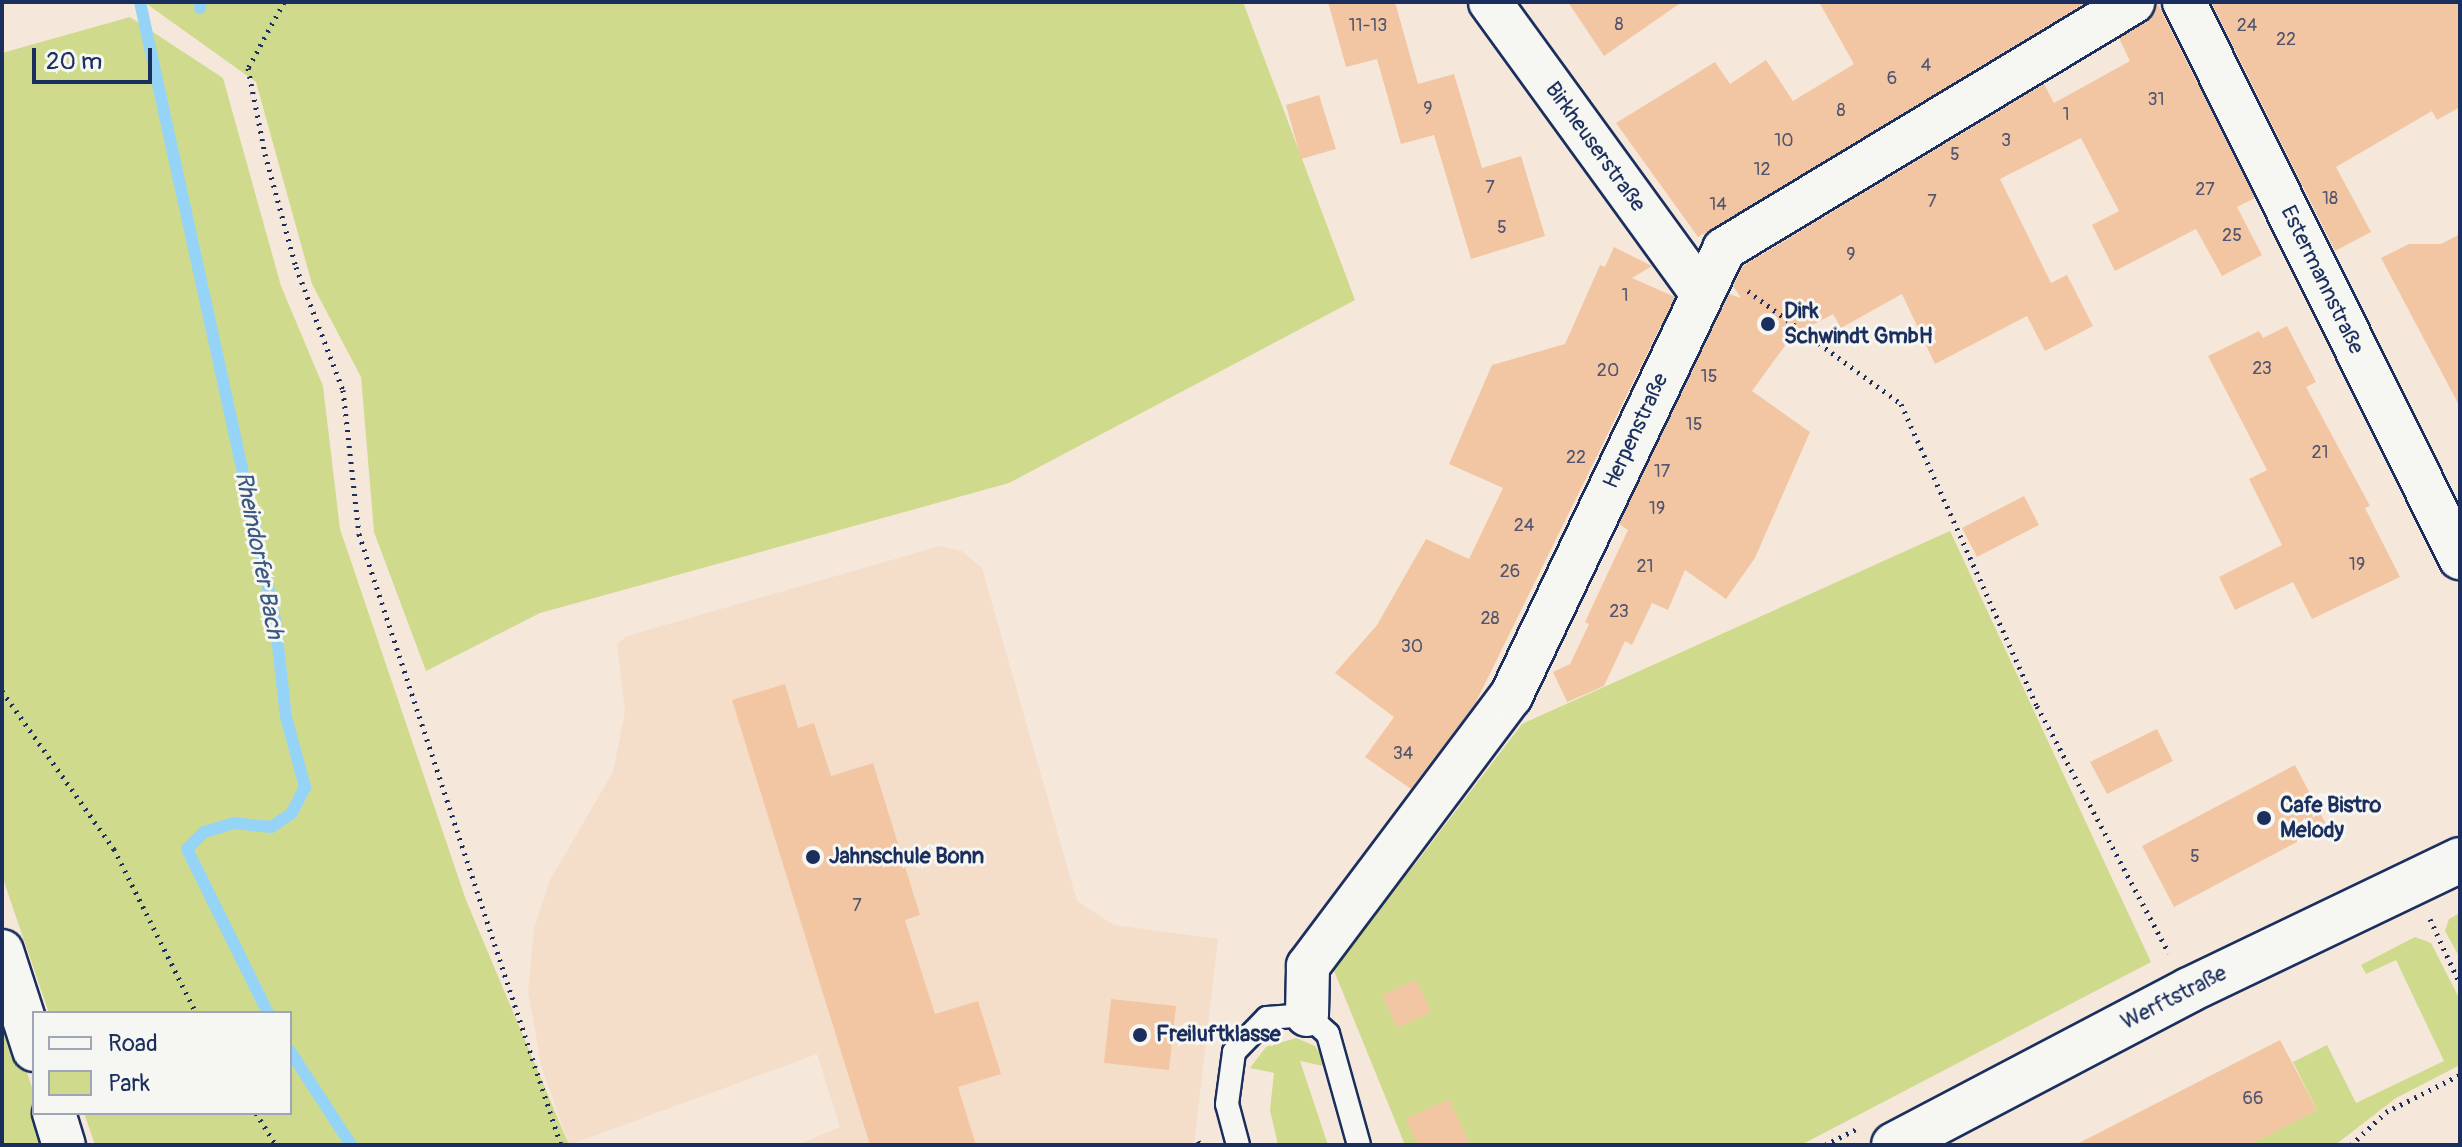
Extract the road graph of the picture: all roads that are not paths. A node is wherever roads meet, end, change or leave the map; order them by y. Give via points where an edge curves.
1 (1490, 2) edge
2 (2133, 2) edge
3 (2184, 2) edge
4 (1700, 291) junction
5 (2460, 558) edge
6 (2460, 860) edge
7 (2, 951) edge
8 (1307, 1015) junction
9 (32, 1044) edge
10 (55, 1115) edge
11 (64, 1145) edge
12 (1238, 1145) edge
13 (1359, 1145) edge
14 (1894, 1145) edge

1 - 4 street, Birkheuserstraße
2 - 4 street, Herpenstraße via 1746,232 1724,249
3 - 5 street, Estermannstraße
4 - 8 street, Herpenstraße via 1511,696 1308,966
6 - 14 street, Werftstraße via 2189,990
7 - 9 street
8 - 12 lane via 1267,1018 1234,1052 1227,1104
8 - 13 lane via 1328,1034
10 - 11 street

